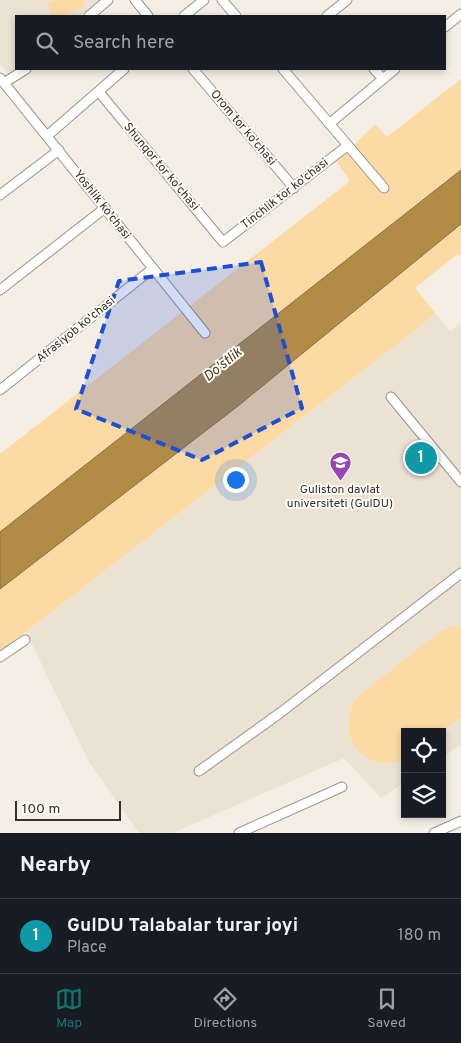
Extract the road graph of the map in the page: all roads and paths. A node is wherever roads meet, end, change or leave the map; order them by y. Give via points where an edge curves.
1 (108, 0) edge
2 (135, 0) edge
3 (204, 0) edge
4 (222, 0) edge
5 (347, 0) edge
6 (461, 14) edge
7 (91, 15) edge
8 (147, 15) edge
9 (185, 15) edge
10 (235, 15) edge
11 (329, 15) edge
12 (446, 26) edge
13 (24, 70) edge
14 (123, 70) edge
15 (193, 70) edge
16 (283, 70) edge
17 (375, 70) edge
18 (394, 70) edge
19 (383, 79) junction
20 (2, 81) edge
21 (98, 92) junction
22 (329, 124) junction
23 (47, 136) junction
24 (347, 146) junction
25 (59, 150) junction
26 (294, 188) junction
27 (384, 188) dead end
28 (0, 195) edge
29 (105, 208) junction
30 (223, 242) joint
31 (152, 269) junction
32 (0, 290) edge
33 (205, 333) dead end
34 (0, 390) edge
35 (391, 397) dead end
36 (461, 482) edge
37 (461, 573) edge
38 (24, 640) dead end
39 (0, 657) edge
40 (199, 771) dead end
41 (342, 787) dead end
42 (461, 820) edge
43 (239, 833) edge
44 (434, 833) edge

1 - 7 street
2 - 8 street
3 - 9 street
4 - 10 street
5 - 11 street
6 - 12 street
13 - 20 street
14 - 21 street
15 - 26 street, Orom tor ko'chasi
16 - 22 street
17 - 19 street
18 - 19 street
19 - 22 street
20 - 23 street, Yoshlik ko'chasi
21 - 23 street
21 - 30 street, Shunqor tor ko'chasi
22 - 24 street
23 - 25 street, Yoshlik ko'chasi
24 - 26 street, Tinchlik tor ko'chasi
24 - 27 street
25 - 28 street
25 - 29 street, Yoshlik ko'chasi
26 - 30 street, Tinchlik tor ko'chasi
29 - 31 street, Yoshlik ko'chasi
29 - 32 street
31 - 33 street, Yoshlik ko'chasi
31 - 34 street, Afrasiyob ko'chasi
35 - 36 street
37 - 40 street via 280,713
38 - 39 street
41 - 43 street
42 - 44 street

